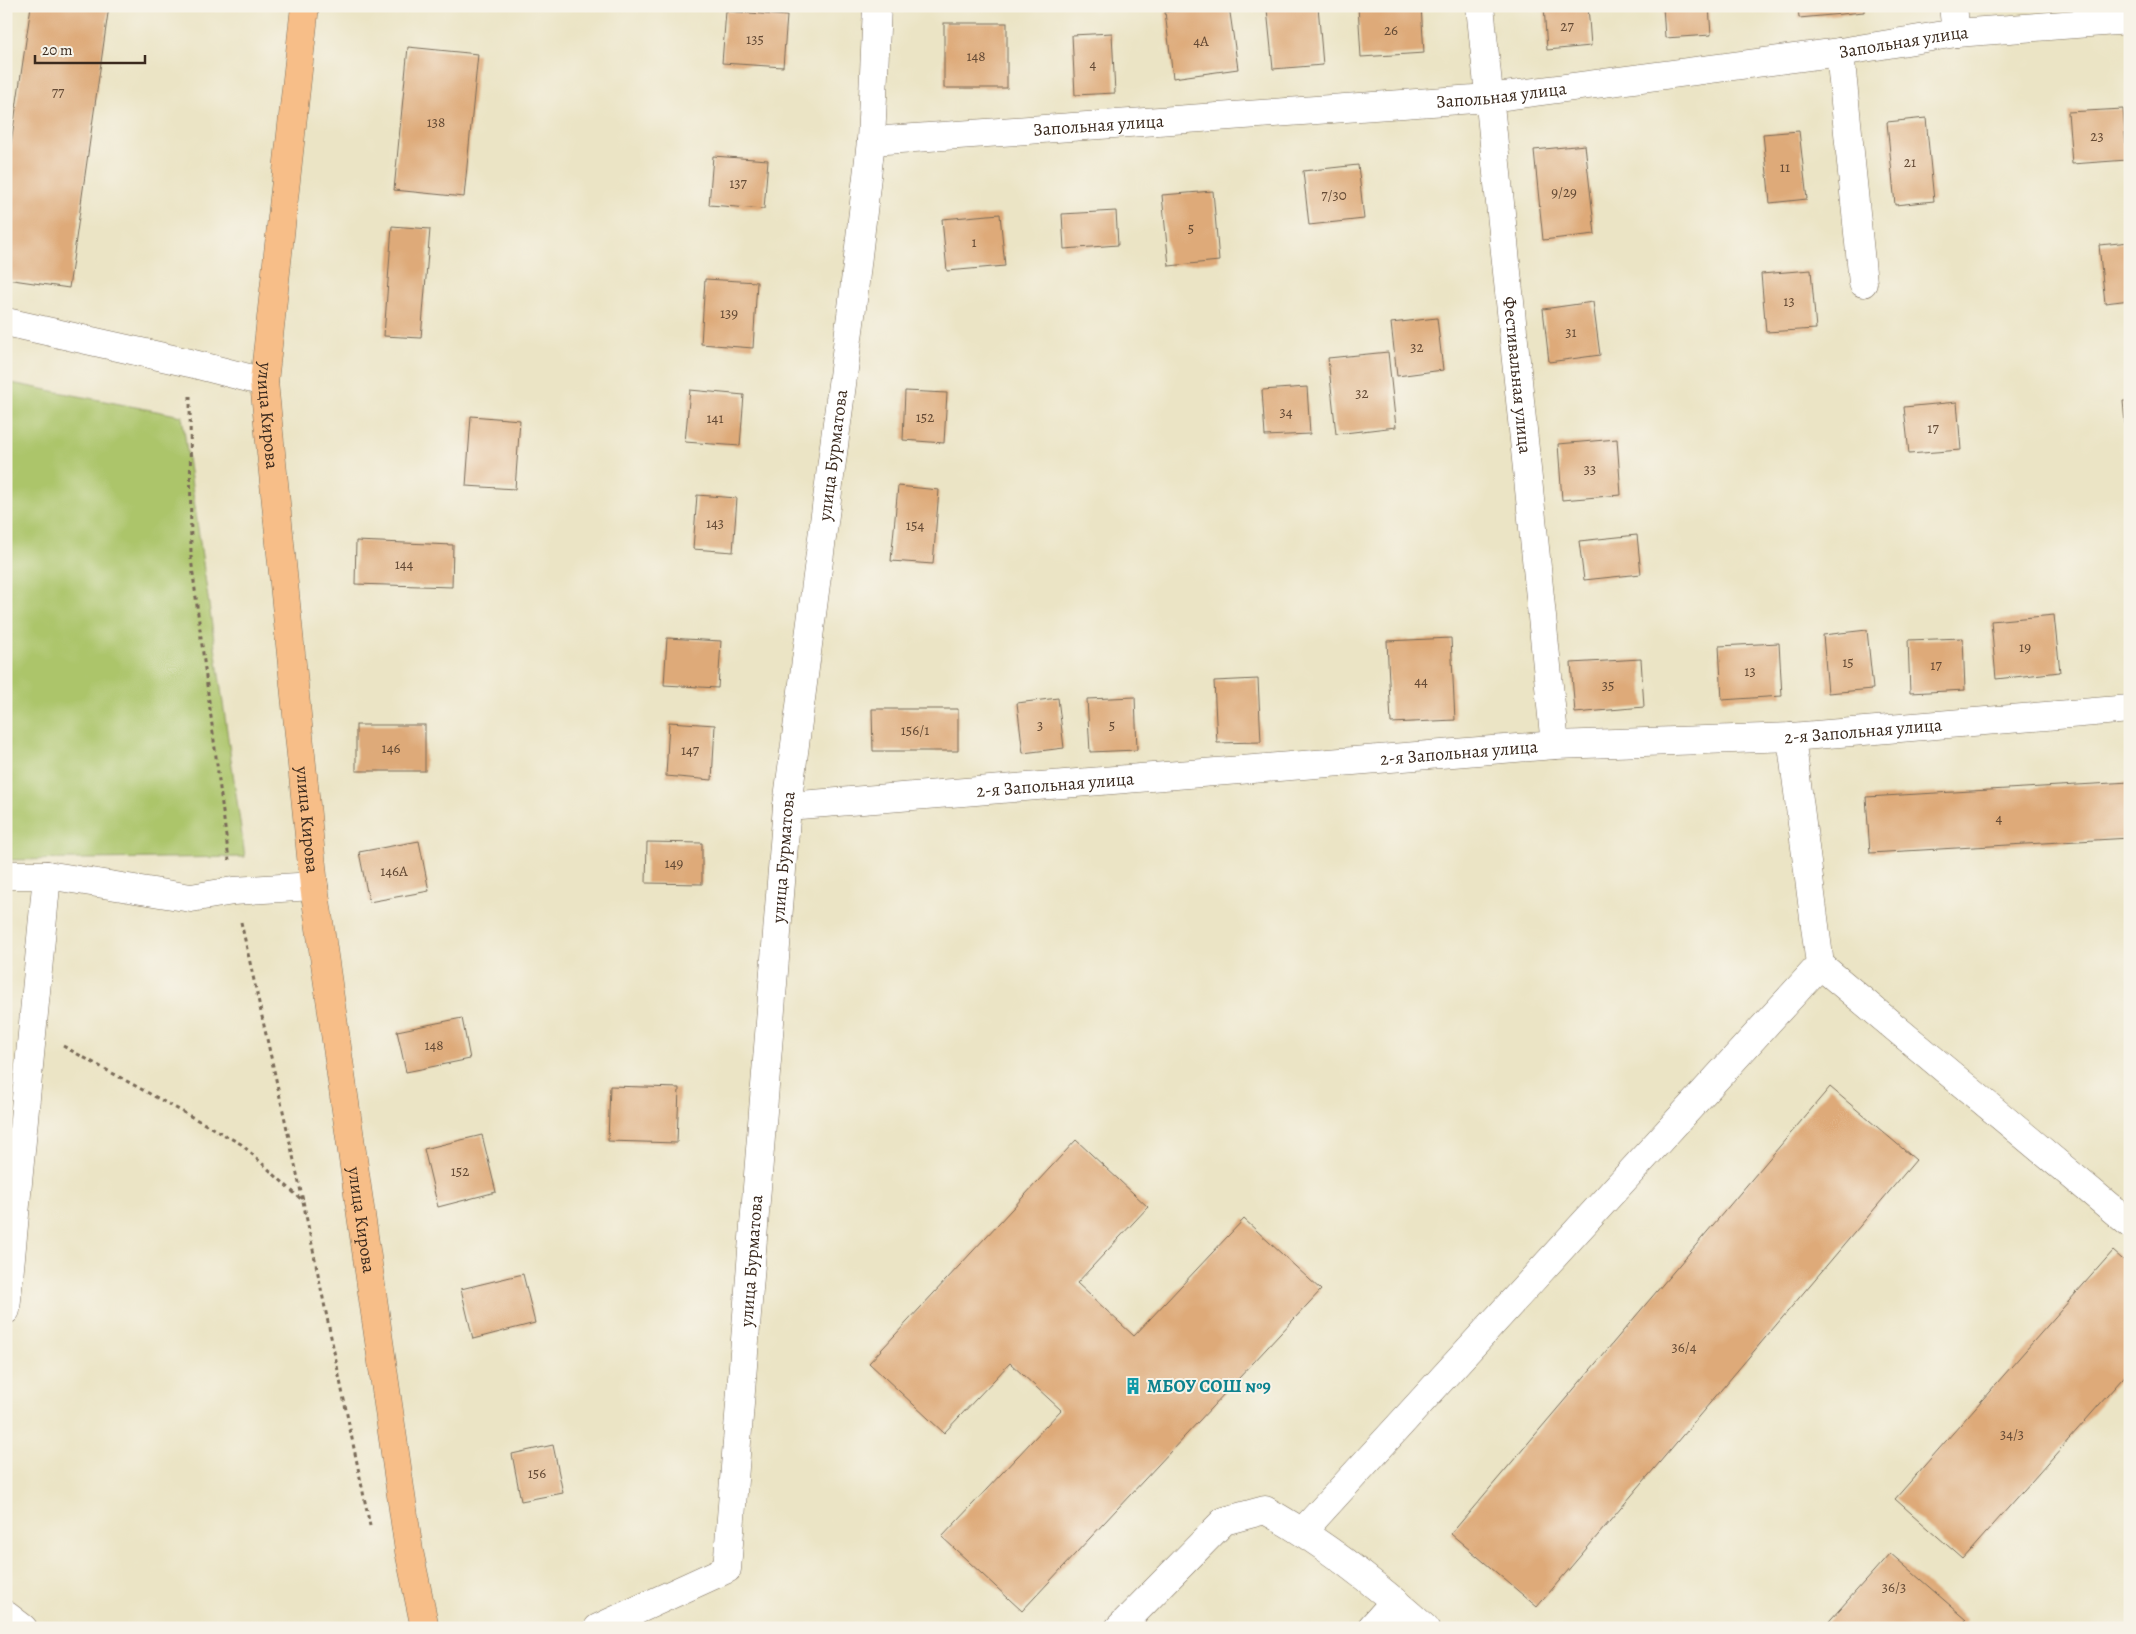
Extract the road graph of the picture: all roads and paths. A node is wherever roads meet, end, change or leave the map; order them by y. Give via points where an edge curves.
1 (305, 6) edge
2 (877, 6) edge
3 (1480, 6) edge
4 (1953, 6) edge
5 (2130, 20) edge
6 (1956, 33) junction
7 (1840, 52) junction
8 (1489, 98) junction
9 (871, 141) junction
10 (1863, 283) dead end
11 (6, 322) edge
12 (190, 363) junction
13 (264, 382) junction
14 (2130, 709) edge
15 (1792, 737) junction
16 (1555, 745) junction
17 (787, 806) junction
18 (6, 875) edge
19 (47, 875) junction
20 (314, 886) junction
21 (233, 891) junction
22 (1820, 965) junction
23 (31, 1028) junction
24 (303, 1201) junction
25 (2130, 1224) edge
26 (6, 1310) edge
27 (371, 1531) dead end
28 (1303, 1531) junction
29 (1395, 1601) junction
30 (6, 1615) edge
31 (22, 1628) edge
32 (425, 1628) edge
33 (598, 1628) edge
34 (1119, 1628) edge
35 (1372, 1628) edge
36 (1425, 1628) edge

1 - 13 main road, улица Кирова
2 - 9 street, улица Бурматова
3 - 8 street, Фестивальная улица
4 - 6 street
5 - 6 street, Запольная улица
6 - 7 street, Запольная улица
7 - 8 street, Запольная улица
7 - 10 street
8 - 9 street, Запольная улица
8 - 16 street, Фестивальная улица
9 - 17 street, улица Бурматова
11 - 12 street
12 - 13 street
12 - 21 path via 191,558
13 - 20 main road, улица Кирова
14 - 15 street, 2-я Запольная улица
15 - 16 street, 2-я Запольная улица
15 - 22 street
16 - 17 street, 2-я Запольная улица
17 - 33 street, улица Бурматова via 727,1569
18 - 19 street
19 - 21 street via 191,898
19 - 23 street
20 - 21 street
20 - 32 main road, улица Кирова via 410,1551
21 - 24 path
22 - 25 street
22 - 28 street
23 - 24 path via 242,1144
23 - 26 street
24 - 27 path
28 - 29 street
28 - 34 street via 1265,1510 1224,1521
29 - 35 street
29 - 36 street
30 - 31 street

